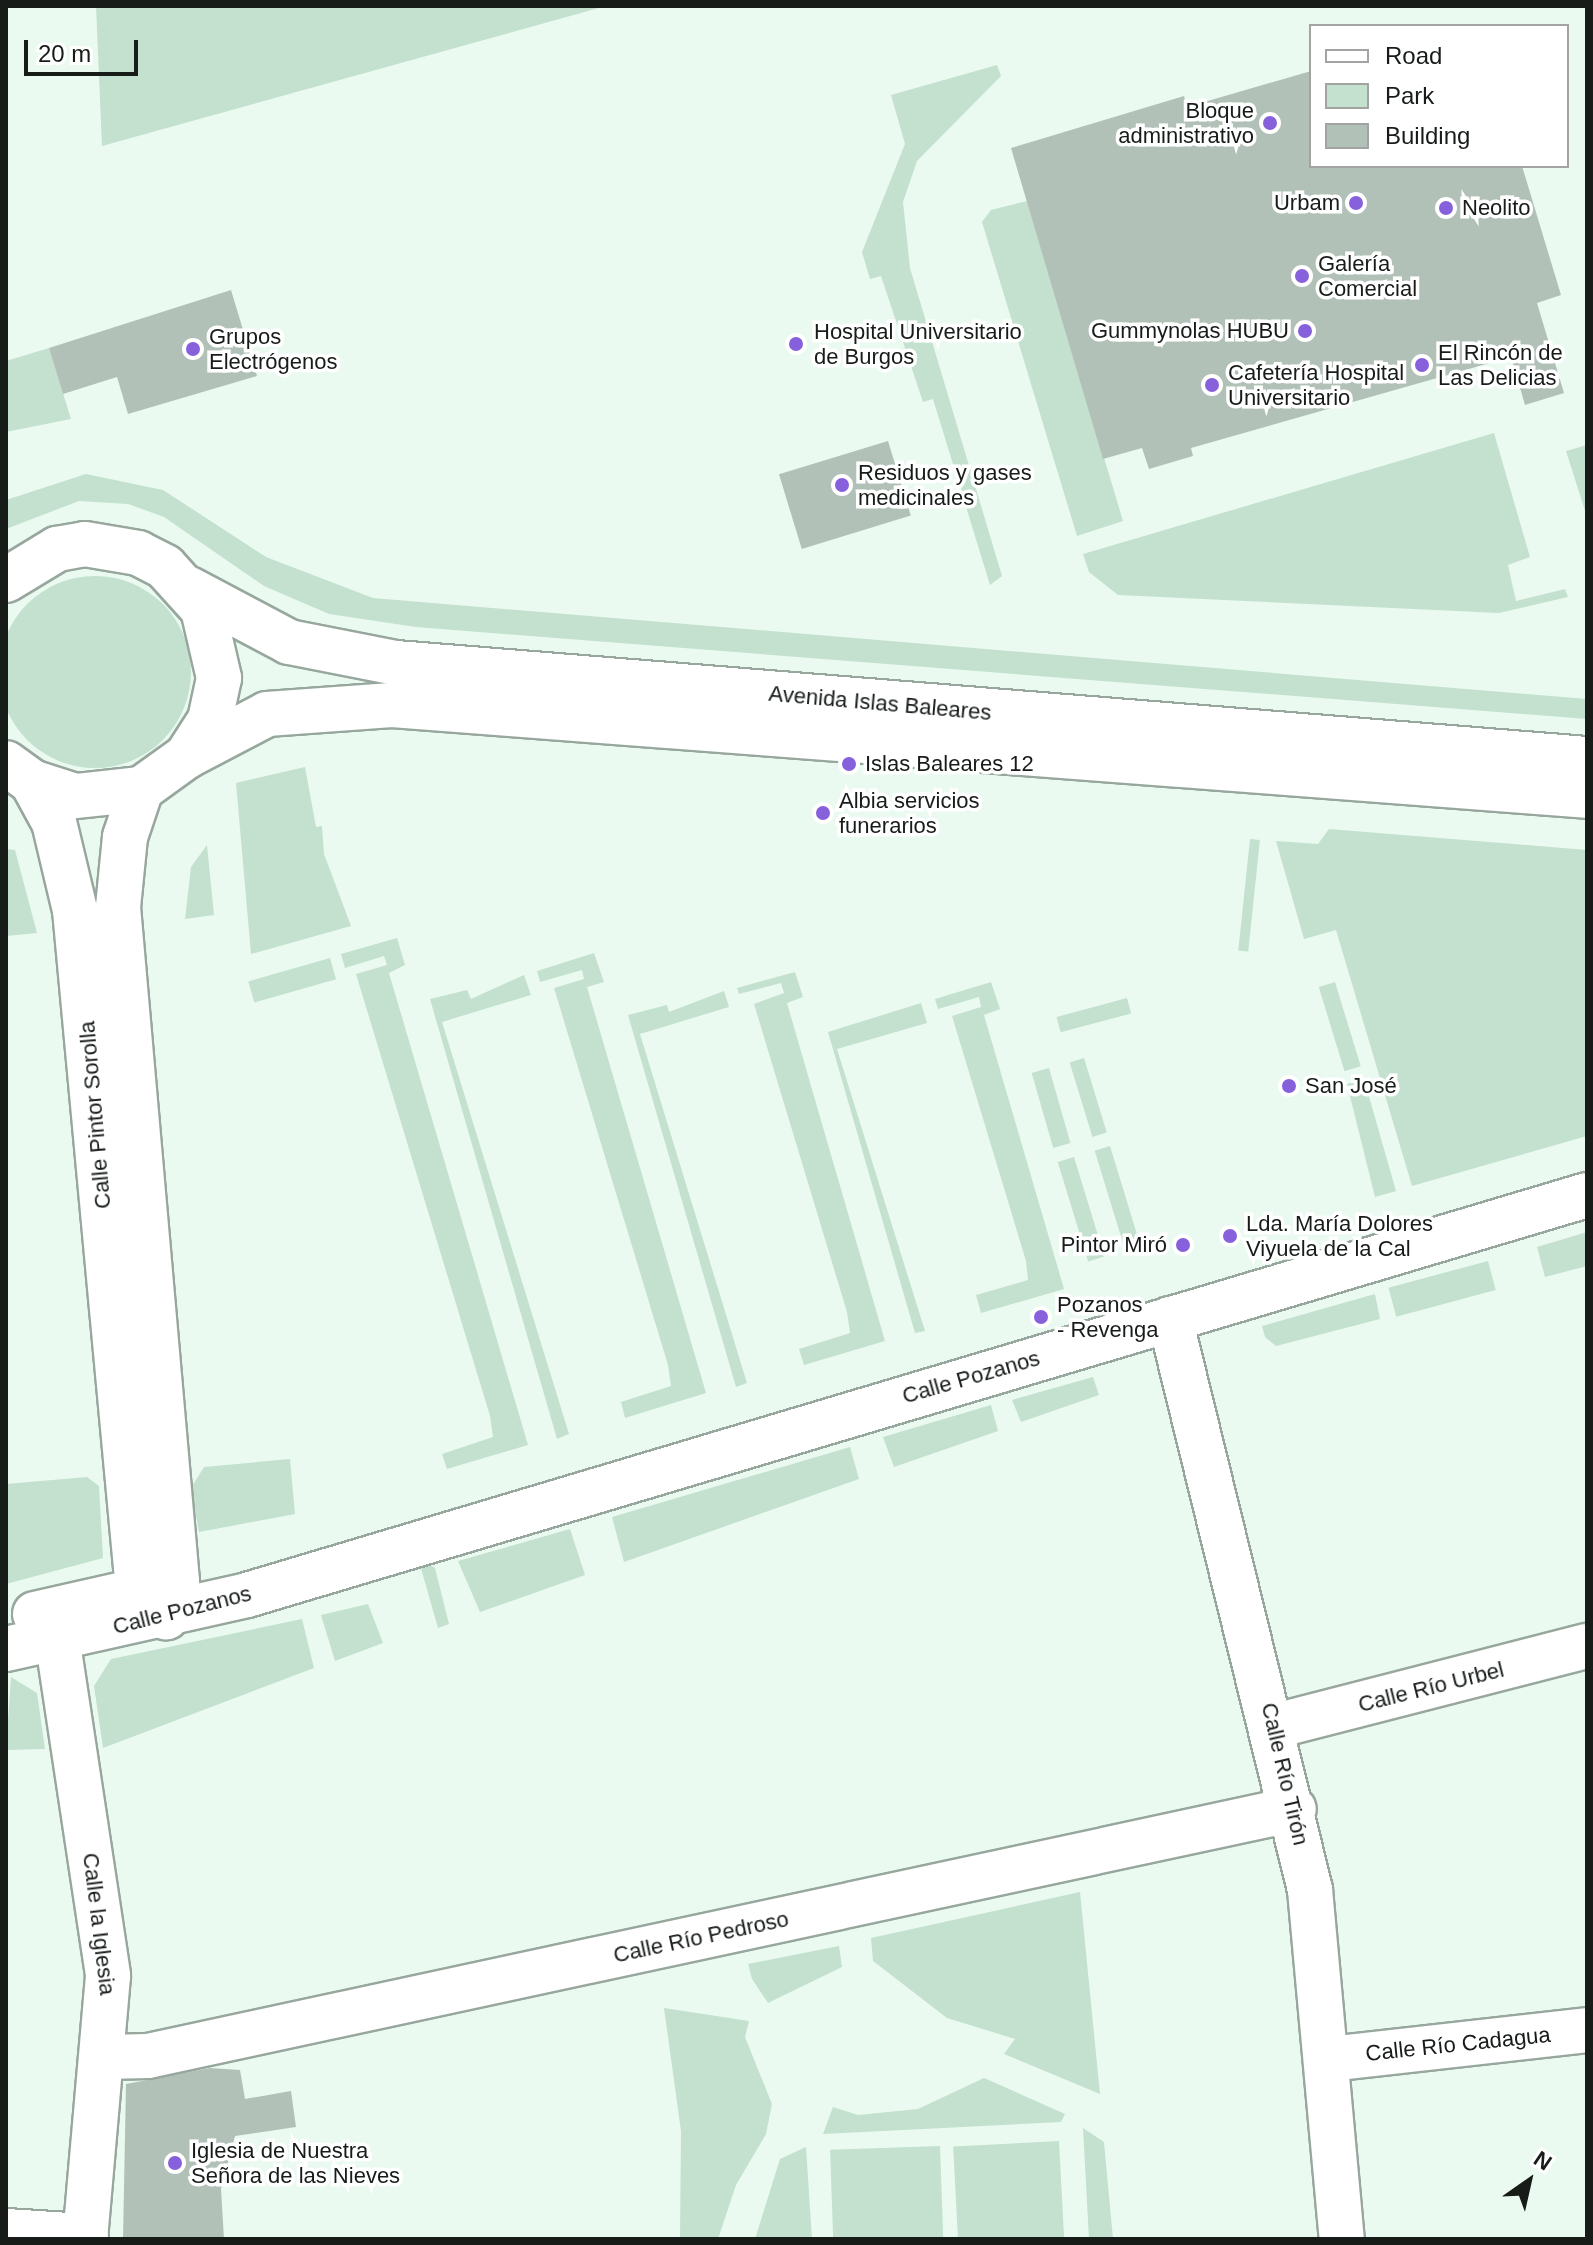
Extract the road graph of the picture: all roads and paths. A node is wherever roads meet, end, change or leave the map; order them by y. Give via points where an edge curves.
1 (6, 580) edge
2 (189, 589) junction
3 (187, 756) junction
4 (1587, 759) edge
5 (19, 772) edge
6 (141, 789) junction
7 (1587, 796) edge
8 (1587, 1195) edge
9 (1170, 1319) junction
10 (144, 1455) junction
11 (160, 1596) junction
12 (6, 1621) edge
13 (56, 1625) junction
14 (1587, 1646) edge
15 (6, 1649) edge
16 (1275, 1726) junction
17 (1294, 1809) junction
18 (1587, 2030) edge
19 (106, 2057) junction
20 (1330, 2059) junction
21 (6, 2231) edge
22 (86, 2238) edge
23 (1342, 2239) edge

1 - 2 street via 57,549 111,546 165,567
2 - 3 street via 213,632 219,678 210,720
2 - 4 street, Avenida Islas Baleares via 289,642 396,663
3 - 6 street
3 - 7 street, Avenida Islas Baleares via 267,714 392,705
5 - 6 street via 75,796
5 - 10 street, Calle Pintor Sorolla via 54,822 75,910
6 - 10 street, Calle Pintor Sorolla via 125,837 118,907
8 - 9 street, Calle Pozanos
9 - 11 street, Calle Pozanos via 356,1562
9 - 16 street, Calle Río Tirón
10 - 11 street, Calle Pintor Sorolla
11 - 13 street, Calle Pozanos
12 - 13 street, Calle Pozanos
13 - 15 street, Calle Pozanos
13 - 19 street, Calle la Iglesia via 108,1976
14 - 16 street, Calle Río Urbel
16 - 17 street, Calle Río Tirón
17 - 19 street, Calle Río Pedroso via 148,2056
17 - 20 street, Calle Río Tirón
18 - 20 street, Calle Río Cadagua
19 - 22 street, Calle la Iglesia
20 - 23 street, Calle Río Tirón
21 - 22 street

